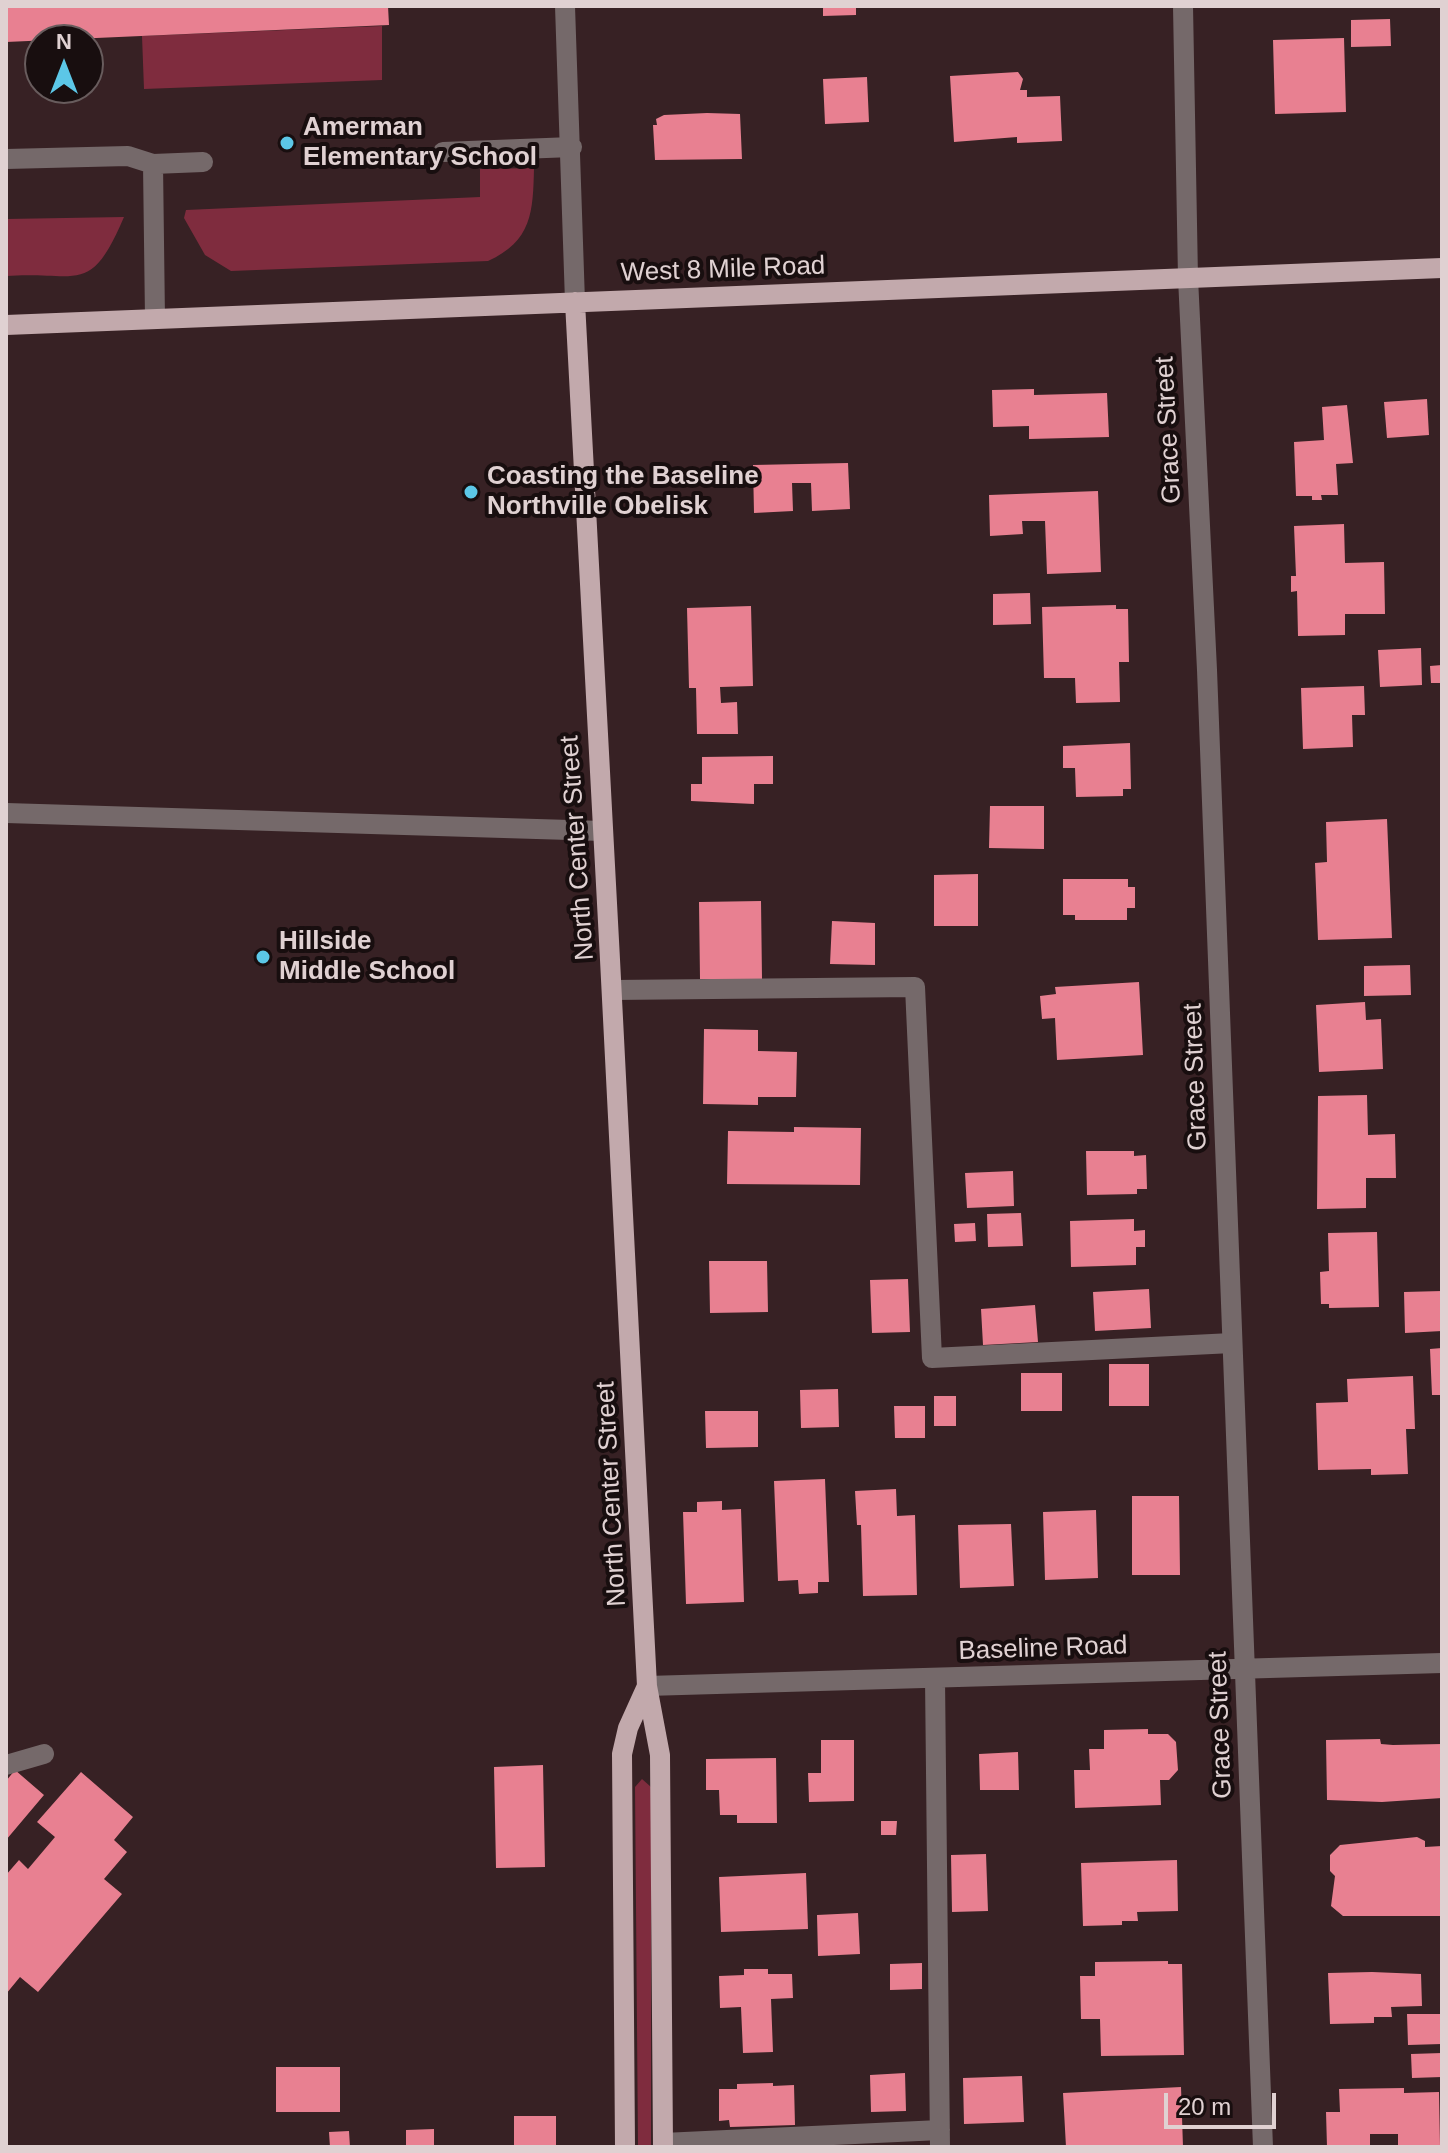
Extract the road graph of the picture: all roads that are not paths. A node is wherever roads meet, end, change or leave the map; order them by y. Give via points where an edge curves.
1 (565, 6) edge
2 (1183, 6) edge
3 (572, 147) junction
4 (443, 152) dead end
5 (6, 159) edge
6 (203, 162) dead end
7 (153, 164) junction
8 (1442, 268) edge
9 (1188, 278) junction
10 (575, 302) junction
11 (155, 319) junction
12 (6, 325) edge
13 (6, 813) edge
14 (603, 831) junction
15 (613, 990) junction
16 (1232, 1343) junction
17 (1442, 1663) edge
18 (1244, 1669) junction
19 (935, 1678) junction
20 (647, 1686) junction
21 (44, 1754) dead end
22 (6, 1765) edge
23 (940, 2138) edge
24 (663, 2145) edge
25 (625, 2147) edge
26 (1263, 2147) edge

1 - 3 street, North Center Street
2 - 9 street, Grace Street
3 - 4 street
3 - 10 street, North Center Street
5 - 7 street via 128,156
6 - 7 street
7 - 11 street
8 - 9 main road, West 8 Mile Road
9 - 10 main road, West 8 Mile Road
9 - 16 street, Grace Street
10 - 11 main road, West 8 Mile Road
10 - 14 main road, North Center Street
11 - 12 main road, West 8 Mile Road
13 - 14 street
14 - 15 main road, North Center Street
15 - 16 street via 915,987 932,1358
15 - 20 main road, North Center Street
16 - 18 street, Grace Street
17 - 18 street, Baseline Road
18 - 19 street, Baseline Road
18 - 26 street, Grace Street
19 - 20 street, Baseline Road
19 - 23 street
20 - 24 main road, North Center Street via 660,1755
20 - 25 main road, North Center Street via 622,1754
21 - 22 street
23 - 24 street

